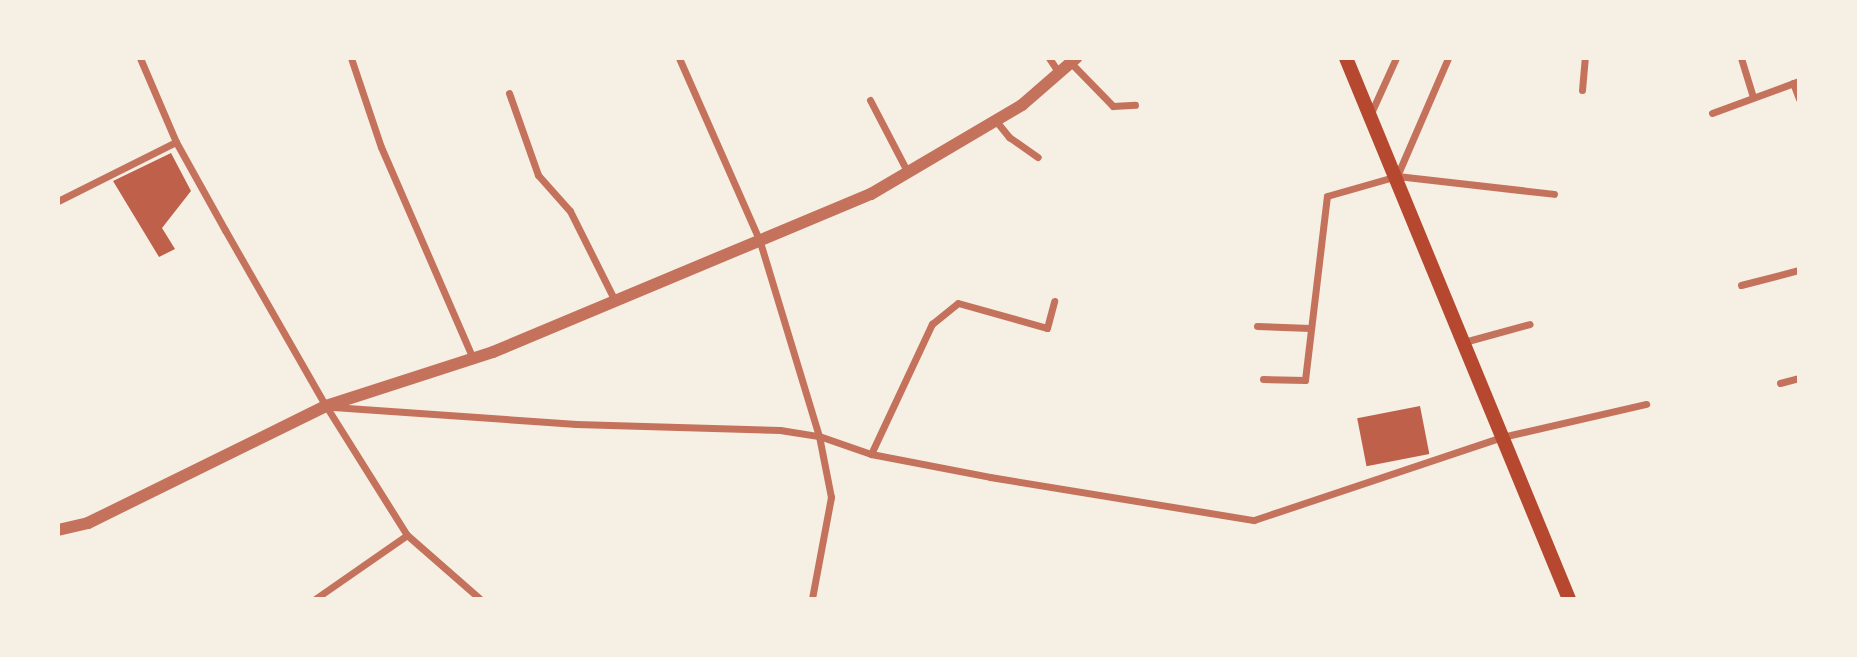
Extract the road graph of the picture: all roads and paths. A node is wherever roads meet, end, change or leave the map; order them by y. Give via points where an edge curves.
1 (140, 58) edge
2 (351, 58) edge
3 (679, 58) edge
4 (1049, 58) edge
5 (1346, 58) edge
6 (1396, 58) edge
7 (1448, 58) edge
8 (1586, 58) edge
9 (1741, 58) edge
10 (1074, 60) edge
11 (1059, 73) junction
12 (1796, 82) edge
13 (1582, 90) dead end
14 (509, 93) dead end
15 (1753, 97) junction
16 (1799, 99) edge
17 (870, 100) dead end
18 (1135, 105) dead end
19 (1371, 113) junction
20 (1712, 113) dead end
21 (996, 121) junction
22 (177, 142) junction
23 (1038, 157) dead end
24 (908, 173) junction
25 (1397, 176) junction
26 (1554, 194) dead end
27 (58, 201) edge
28 (760, 242) junction
29 (1799, 270) edge
30 (1741, 285) dead end
31 (615, 301) junction
32 (1054, 301) dead end
33 (1530, 324) dead end
34 (1257, 326) dead end
35 (1310, 328) junction
36 (1464, 342) junction
37 (473, 359) junction
38 (1799, 378) edge
39 (1263, 379) dead end
40 (1780, 383) dead end
41 (1646, 404) dead end
42 (326, 406) junction
43 (819, 436) junction
44 (1502, 437) junction
45 (870, 454) junction
46 (58, 530) edge
47 (407, 535) junction
48 (315, 599) edge
49 (480, 599) edge
50 (812, 599) edge
51 (1569, 599) edge

1 - 22 street
2 - 37 street via 381,147
3 - 28 street
4 - 11 street
5 - 19 main road
6 - 19 street
7 - 25 street
8 - 13 street
9 - 15 street
10 - 11 street
10 - 18 street via 1113,106
11 - 21 street
12 - 15 street
12 - 16 street
14 - 31 street via 538,175 570,211
15 - 20 street
17 - 24 street
19 - 25 main road
21 - 23 street
21 - 24 street
22 - 27 street
22 - 42 street
24 - 28 street
25 - 26 street
25 - 35 street via 1328,196
25 - 36 main road
28 - 31 street
28 - 43 street
29 - 30 street
31 - 37 street
32 - 45 street via 1047,328 958,303 932,324
33 - 36 street
34 - 35 street
35 - 39 street via 1305,380
36 - 44 main road
37 - 42 street
38 - 40 street
41 - 44 street
42 - 43 street via 576,424 780,430
42 - 46 street via 88,523
42 - 47 street
43 - 45 street
43 - 50 street via 831,497
44 - 45 street via 1254,520
44 - 51 main road
47 - 48 street
47 - 49 street

